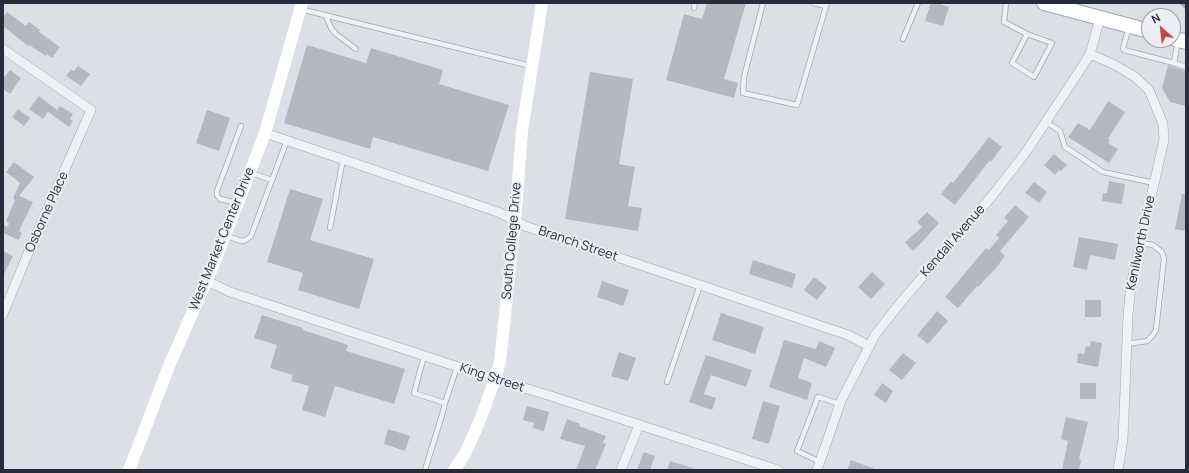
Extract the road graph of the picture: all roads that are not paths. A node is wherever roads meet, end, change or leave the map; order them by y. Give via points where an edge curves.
1 (542, 3) edge
2 (763, 3) edge
3 (813, 3) edge
4 (918, 3) edge
5 (1006, 3) edge
6 (1044, 3) edge
7 (826, 5) edge
8 (301, 6) edge
9 (326, 16) junction
10 (1100, 18) junction
11 (1130, 26) junction
12 (1141, 29) edge
13 (1027, 34) junction
14 (903, 39) dead end
15 (1177, 48) edge
16 (3, 49) edge
17 (356, 49) dead end
18 (1090, 54) junction
19 (1174, 63) junction
20 (532, 66) junction
21 (1186, 67) edge
22 (1046, 122) junction
23 (241, 126) dead end
24 (265, 133) junction
25 (287, 140) junction
26 (342, 159) junction
27 (250, 172) junction
28 (272, 180) junction
29 (1154, 183) junction
30 (238, 204) junction
31 (515, 221) junction
32 (330, 228) dead end
33 (226, 236) junction
34 (1141, 243) junction
35 (207, 281) junction
36 (700, 285) junction
37 (3, 314) edge
38 (1127, 344) junction
39 (869, 346) junction
40 (424, 356) junction
41 (457, 366) junction
42 (495, 379) junction
43 (667, 382) dead end
44 (445, 403) junction
45 (840, 404) junction
46 (639, 425) junction
47 (818, 466) edge
48 (129, 470) edge
49 (425, 470) edge
50 (454, 470) edge
51 (621, 470) edge
52 (778, 470) edge
53 (1118, 470) edge

1 - 20 main road, South College Drive
2 - 7 lane via 742,93 797,105
3 - 7 lane
4 - 14 lane
5 - 13 lane via 1004,22
6 - 10 main road
8 - 9 lane
8 - 24 main road, West Market Center Drive
9 - 17 lane via 336,34
9 - 20 lane
10 - 11 main road
10 - 18 street, Kendall Avenue
11 - 12 main road
11 - 19 lane via 1124,50
13 - 13 lane via 1052,42 1034,77 1012,63
15 - 19 lane
16 - 37 street, Osborne Place via 91,110
18 - 22 street, Kendall Avenue
18 - 29 street, Kenilworth Drive via 1135,77 1149,90 1163,124 1164,140
19 - 21 lane
20 - 31 main road, South College Drive via 522,131
22 - 29 lane via 1060,131 1065,147 1104,172
22 - 39 street, Kendall Avenue via 992,196 901,302
23 - 30 lane via 217,191 220,199
24 - 25 street, Branch Street
24 - 27 main road, West Market Center Drive
25 - 26 street, Branch Street
25 - 28 lane
26 - 31 street, Branch Street via 498,212
26 - 32 lane
27 - 28 lane
27 - 30 main road, West Market Center Drive
28 - 33 lane via 251,236 242,241
29 - 34 street, Kenilworth Drive
30 - 33 main road, West Market Center Drive
31 - 36 street, Branch Street
31 - 42 main road, South College Drive via 500,362
33 - 35 main road, West Market Center Drive
34 - 38 street, Kenilworth Drive via 1132,285
34 - 38 lane via 1153,245 1162,252 1164,259 1156,330 1147,340
35 - 40 street, King Street via 230,292
35 - 48 main road, West Market Center Drive
36 - 39 street, Branch Street via 848,335
36 - 43 lane
38 - 53 street, Kenilworth Drive via 1123,439
39 - 45 street, Kendall Avenue
40 - 41 street, King Street
40 - 44 lane via 414,393
41 - 42 street, King Street
41 - 44 lane
42 - 46 street, King Street
42 - 50 main road, South College Drive via 465,454
44 - 49 lane
45 - 47 street, Kendall Avenue
45 - 47 lane via 818,397 797,451
46 - 51 street
46 - 52 street, King Street

